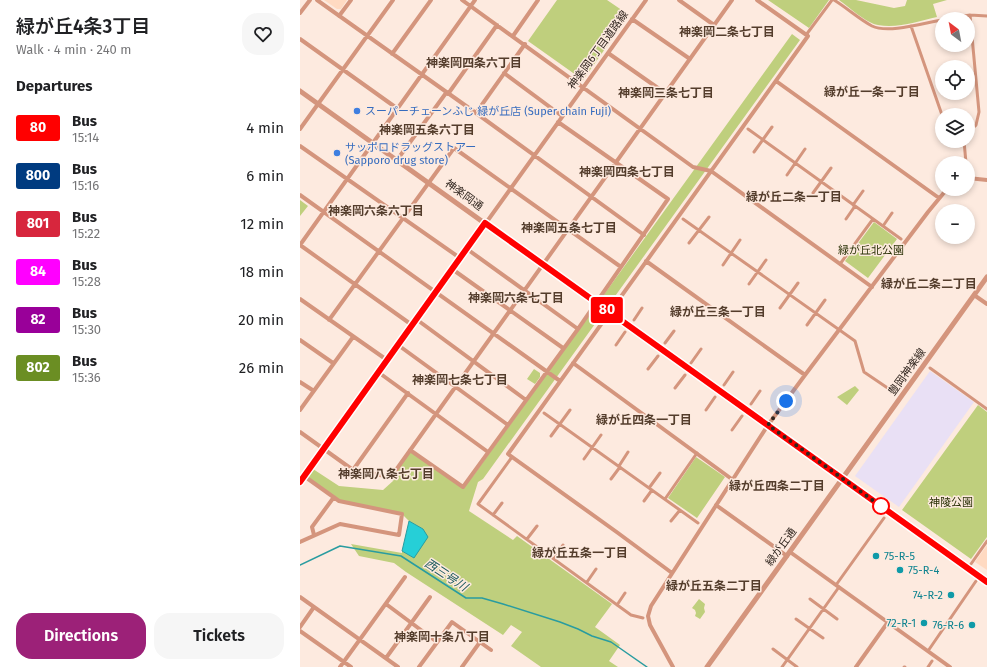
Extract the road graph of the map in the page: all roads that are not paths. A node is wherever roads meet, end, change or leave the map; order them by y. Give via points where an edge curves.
1 (310, 0) edge
2 (317, 0) edge
3 (351, 0) edge
4 (393, 0) edge
5 (431, 0) edge
6 (462, 0) edge
7 (475, 0) edge
8 (538, 0) edge
9 (646, 0) edge
10 (679, 0) edge
11 (732, 0) edge
12 (757, 0) edge
13 (833, 0) edge
14 (471, 6) junction
15 (300, 13) edge
16 (975, 15) edge
17 (339, 16) junction
18 (987, 16) edge
19 (632, 19) junction
20 (935, 21) edge
21 (497, 25) junction
22 (714, 26) junction
23 (911, 26) junction
24 (806, 35) junction
25 (367, 36) junction
26 (512, 36) junction
27 (300, 38) edge
28 (525, 44) junction
29 (973, 52) edge
30 (608, 53) junction
31 (392, 54) junction
32 (690, 59) junction
33 (342, 69) junction
34 (504, 73) junction
35 (422, 76) junction
36 (776, 81) junction
37 (583, 87) junction
38 (300, 91) edge
39 (447, 93) junction
40 (665, 93) junction
41 (318, 103) junction
42 (940, 108) edge
43 (398, 109) junction
44 (476, 113) junction
45 (562, 116) junction
46 (558, 122) junction
47 (975, 126) edge
48 (772, 127) dead end
49 (640, 128) junction
50 (300, 129) edge
51 (748, 129) dead end
52 (763, 140) junction
53 (373, 142) junction
54 (300, 146) edge
55 (805, 149) dead end
56 (754, 152) dead end
57 (533, 156) junction
58 (397, 160) junction
59 (616, 162) junction
60 (795, 163) junction
61 (831, 168) dead end
62 (711, 171) junction
63 (787, 175) dead end
64 (347, 179) junction
65 (975, 179) edge
66 (987, 180) edge
67 (428, 182) junction
68 (821, 182) junction
69 (510, 188) junction
70 (863, 191) dead end
71 (813, 193) dead end
72 (300, 195) edge
73 (591, 196) junction
74 (939, 198) joint
75 (854, 205) junction
76 (323, 211) junction
77 (892, 213) dead end
78 (709, 217) dead end
79 (402, 218) junction
80 (683, 219) dead end
81 (846, 219) dead end
82 (873, 219) junction
83 (485, 223) junction
84 (883, 226) junction
85 (568, 229) junction
86 (699, 230) junction
87 (644, 235) junction
88 (901, 239) dead end
89 (740, 240) dead end
90 (690, 243) dead end
91 (300, 245) edge
92 (467, 249) junction
93 (378, 251) junction
94 (731, 253) junction
95 (460, 258) junction
96 (766, 260) dead end
97 (646, 261) junction
98 (543, 264) junction
99 (840, 264) junction
100 (723, 265) dead end
101 (621, 267) junction
102 (452, 269) junction
103 (757, 272) junction
104 (987, 277) edge
105 (798, 283) dead end
106 (355, 284) junction
107 (748, 284) dead end
108 (872, 287) junction
109 (525, 290) junction
110 (436, 292) junction
111 (789, 295) junction
112 (974, 295) junction
113 (300, 299) edge
114 (825, 300) dead end
115 (596, 302) junction
116 (987, 304) edge
117 (642, 308) dead end
118 (780, 308) dead end
119 (510, 310) junction
120 (610, 312) junction
121 (816, 314) junction
122 (416, 319) junction
123 (329, 320) junction
124 (634, 320) dead end
125 (412, 325) junction
126 (807, 325) dead end
127 (578, 329) junction
128 (839, 330) junction
129 (674, 331) dead end
130 (625, 332) dead end
131 (494, 333) junction
132 (352, 337) junction
133 (300, 340) edge
134 (666, 343) dead end
135 (398, 345) junction
136 (616, 345) dead end
137 (563, 348) junction
138 (701, 349) dead end
139 (658, 356) dead end
140 (387, 360) junction
141 (474, 361) junction
142 (691, 362) dead end
143 (333, 363) junction
144 (573, 364) junction
145 (930, 368) dead end
146 (648, 369) dead end
147 (547, 371) junction
148 (378, 372) junction
149 (733, 372) dead end
150 (685, 375) dead end
151 (805, 375) junction
152 (560, 381) junction
153 (300, 382) edge
154 (724, 385) dead end
155 (455, 387) junction
156 (676, 388) dead end
157 (314, 391) junction
158 (760, 391) dead end
159 (408, 393) junction
160 (895, 393) dead end
161 (715, 397) dead end
162 (526, 400) junction
163 (751, 404) dead end
164 (987, 409) edge
165 (300, 410) edge
166 (570, 410) dead end
167 (706, 410) dead end
168 (544, 413) dead end
169 (436, 414) junction
170 (742, 416) dead end
171 (560, 424) junction
172 (508, 425) junction
173 (768, 425) junction
174 (732, 430) dead end
175 (300, 432) edge
176 (602, 435) dead end
177 (551, 436) dead end
178 (593, 447) junction
179 (324, 449) junction
180 (410, 450) junction
181 (488, 452) junction
182 (628, 452) dead end
183 (697, 453) junction
184 (512, 457) junction
185 (584, 459) dead end
186 (619, 466) junction
187 (353, 470) junction
188 (660, 473) dead end
189 (304, 476) junction
190 (843, 478) junction
191 (611, 479) dead end
192 (733, 480) junction
193 (300, 482) edge
194 (651, 489) junction
195 (334, 497) junction
196 (665, 499) junction
197 (644, 501) dead end
198 (502, 503) dead end
199 (716, 506) junction
200 (680, 510) junction
201 (493, 516) junction
202 (884, 518) dead end
203 (671, 522) dead end
204 (698, 523) dead end
205 (537, 526) dead end
206 (314, 535) junction
207 (527, 540) junction
208 (987, 541) edge
209 (300, 542) edge
210 (563, 545) dead end
211 (788, 554) junction
212 (554, 558) junction
213 (971, 564) dead end
214 (596, 569) dead end
215 (672, 573) junction
216 (405, 577) dead end
217 (976, 581) dead end
218 (587, 582) junction
219 (987, 582) edge
220 (837, 586) junction
221 (625, 593) dead end
222 (300, 597) edge
223 (430, 597) dead end
224 (810, 599) dead end
225 (386, 604) junction
226 (617, 605) junction
227 (314, 607) junction
228 (823, 609) junction
229 (643, 618) dead end
230 (796, 619) dead end
231 (837, 619) dead end
232 (888, 622) junction
233 (412, 623) junction
234 (300, 627) edge
235 (809, 628) junction
236 (300, 630) edge
237 (823, 638) dead end
238 (360, 640) junction
239 (437, 642) junction
240 (480, 642) junction
241 (773, 649) dead end
242 (491, 650) dead end
243 (928, 651) junction
244 (386, 658) junction
245 (787, 660) junction
246 (932, 661) dead end
247 (344, 662) junction
248 (672, 666) edge
249 (340, 667) edge
250 (352, 667) edge
251 (398, 667) edge
252 (419, 667) edge
253 (462, 667) edge
254 (707, 667) edge
255 (782, 667) edge
256 (797, 667) edge
257 (856, 667) edge
258 (928, 667) edge
259 (950, 667) edge

1 - 15 street
2 - 17 street
3 - 17 street
4 - 25 street
5 - 31 street
6 - 14 street
7 - 14 street
8 - 26 street
9 - 19 street, 神楽岡6丁目道路線
10 - 22 street
11 - 22 street
12 - 24 street
13 - 23 street via 873,26 882,29
13 - 24 street
14 - 21 street
14 - 35 street
16 - 18 street
17 - 25 street
19 - 30 street, 神楽岡6丁目道路線
19 - 32 street
20 - 23 street
21 - 26 street
21 - 39 street
22 - 32 street
23 - 42 street
24 - 36 street via 808,36
25 - 31 street
25 - 33 street
26 - 28 street
27 - 33 street
28 - 34 street
28 - 37 street
29 - 47 street via 979,112
30 - 37 street, 神楽岡6丁目道路線
30 - 40 street
31 - 35 street
32 - 40 street
33 - 41 street
33 - 43 street
34 - 44 street
34 - 45 street
35 - 39 street
35 - 43 street
36 - 62 street
36 - 74 street
37 - 45 street, 神楽岡6丁目道路線
37 - 49 street
38 - 41 street, 神楽岡通
39 - 44 street
39 - 58 street
40 - 49 street
41 - 50 street
41 - 53 street, 神楽岡通
43 - 53 street
44 - 57 street
45 - 46 street, 神楽岡6丁目道路線
46 - 57 street, 神楽岡6丁目道路線
46 - 59 street
48 - 52 street
49 - 59 street
49 - 62 street via 693,166
51 - 52 street
52 - 56 street
52 - 60 street
53 - 58 street, 神楽岡通
53 - 64 street
54 - 64 street
55 - 60 street
57 - 69 street, 神楽岡6丁目道路線
57 - 73 street
58 - 67 street, 神楽岡通
59 - 73 street
59 - 87 street via 668,199
60 - 63 street
60 - 68 street
61 - 68 street
62 - 97 street
62 - 99 street
64 - 76 street
64 - 79 street
65 - 66 street
67 - 69 street via 454,148
67 - 79 street
67 - 83 street, 神楽岡通
68 - 71 street
68 - 75 street
69 - 83 street, 神楽岡6丁目道路線
69 - 85 street
70 - 75 street
72 - 76 street
73 - 85 street
73 - 87 street
74 - 108 street
75 - 81 street
75 - 82 street
76 - 91 street
76 - 93 street
77 - 84 street
78 - 86 street
79 - 93 street
79 - 95 street
80 - 86 street
82 - 84 street
82 - 99 street
83 - 92 street, 神楽岡6丁目道路線
83 - 98 street, 神楽岡通
84 - 88 street
85 - 98 street
85 - 101 street
86 - 90 street
86 - 94 street
87 - 101 street
89 - 94 street
91 - 106 street
92 - 95 street, 神楽岡6丁目道路線
92 - 109 street
93 - 106 street
93 - 110 street
94 - 100 street
94 - 103 street
95 - 102 street, 神楽岡6丁目道路線
96 - 103 street
97 - 120 street
97 - 151 street
98 - 109 street
98 - 115 street, 神楽岡通
99 - 108 street
101 - 115 street
102 - 110 street, 神楽岡6丁目道路線
102 - 119 street
103 - 107 street
103 - 111 street
104 - 112 street, 豊岡神楽線
105 - 111 street
106 - 123 street
106 - 125 street
108 - 128 street
109 - 119 street
109 - 127 street
110 - 122 street, 神楽岡6丁目道路線
110 - 131 street
111 - 118 street
111 - 121 street
112 - 116 street
112 - 190 street, 豊岡神楽線
113 - 123 street
114 - 121 street
115 - 120 street, 神楽岡通
115 - 127 street
117 - 124 street
119 - 131 street
119 - 137 street
120 - 144 street
120 - 173 street, 神楽岡通
121 - 126 street
121 - 128 street
122 - 125 street, 神楽岡6丁目道路線
122 - 141 street
123 - 132 street
125 - 135 street, 神楽岡6丁目道路線
127 - 137 street
128 - 151 street
128 - 160 street via 855,341 864,372
129 - 134 street
130 - 136 street
131 - 141 street
131 - 147 street
132 - 140 street
132 - 143 street
133 - 143 street
135 - 140 street, 神楽岡6丁目道路線
135 - 155 street
137 - 147 street
138 - 142 street
139 - 146 street
140 - 148 street, 神楽岡6丁目道路線
141 - 155 street
141 - 162 street
143 - 157 street
144 - 152 street
144 - 183 street
145 - 164 street
147 - 152 street
147 - 162 street
148 - 159 street
148 - 179 street, 神楽岡6丁目道路線
149 - 154 street
150 - 156 street
151 - 173 street
152 - 184 street via 508,454
153 - 157 street
155 - 169 street
155 - 172 street
157 - 165 street
158 - 163 street
159 - 169 street
159 - 187 street
161 - 167 street
162 - 172 street
166 - 171 street
168 - 171 street
169 - 180 street
169 - 181 street
170 - 174 street
171 - 177 street
171 - 178 street
172 - 181 street
173 - 190 street, 神楽岡通
173 - 192 street
175 - 179 street
176 - 178 street
178 - 185 street
178 - 186 street
179 - 187 street
179 - 189 street, 神楽岡6丁目道路線
180 - 181 street via 463,487
180 - 187 street via 391,477
182 - 186 street
183 - 192 street
183 - 196 street
184 - 201 street via 478,504
184 - 215 street
186 - 191 street
186 - 194 street
188 - 194 street
189 - 193 street, 神楽岡6丁目道路線
189 - 195 street
190 - 211 street, 緑が丘通
190 - 219 street, 神楽岡通
192 - 199 street
194 - 196 street
194 - 197 street
195 - 206 street via 312,527
195 - 206 street via 339,501 402,514 398,535 340,524
196 - 200 street
198 - 201 street
199 - 211 street
199 - 215 street
200 - 203 street
200 - 204 street
201 - 207 street
202 - 220 street
205 - 207 street
206 - 209 street
207 - 212 street
208 - 213 street
210 - 212 street
211 - 220 street
211 - 254 street, 緑が丘通
212 - 218 street
214 - 218 street
215 - 248 street via 651,606 648,616 650,626
216 - 225 street
217 - 243 street
218 - 226 street
220 - 228 street
220 - 232 street
221 - 226 street
222 - 227 street
223 - 233 street
224 - 228 street
225 - 233 street
225 - 238 street
226 - 229 street via 631,615
227 - 234 street
227 - 238 street
228 - 231 street
228 - 235 street
230 - 235 street
232 - 243 street
232 - 257 street
233 - 239 street
233 - 244 street
235 - 237 street
235 - 245 street
236 - 247 street
238 - 244 street
238 - 247 street
239 - 240 street via 452,622
239 - 252 street
240 - 242 street
240 - 253 street
241 - 245 street
243 - 259 street
244 - 251 street
245 - 255 street
245 - 256 street
246 - 258 street
247 - 249 street
247 - 250 street

